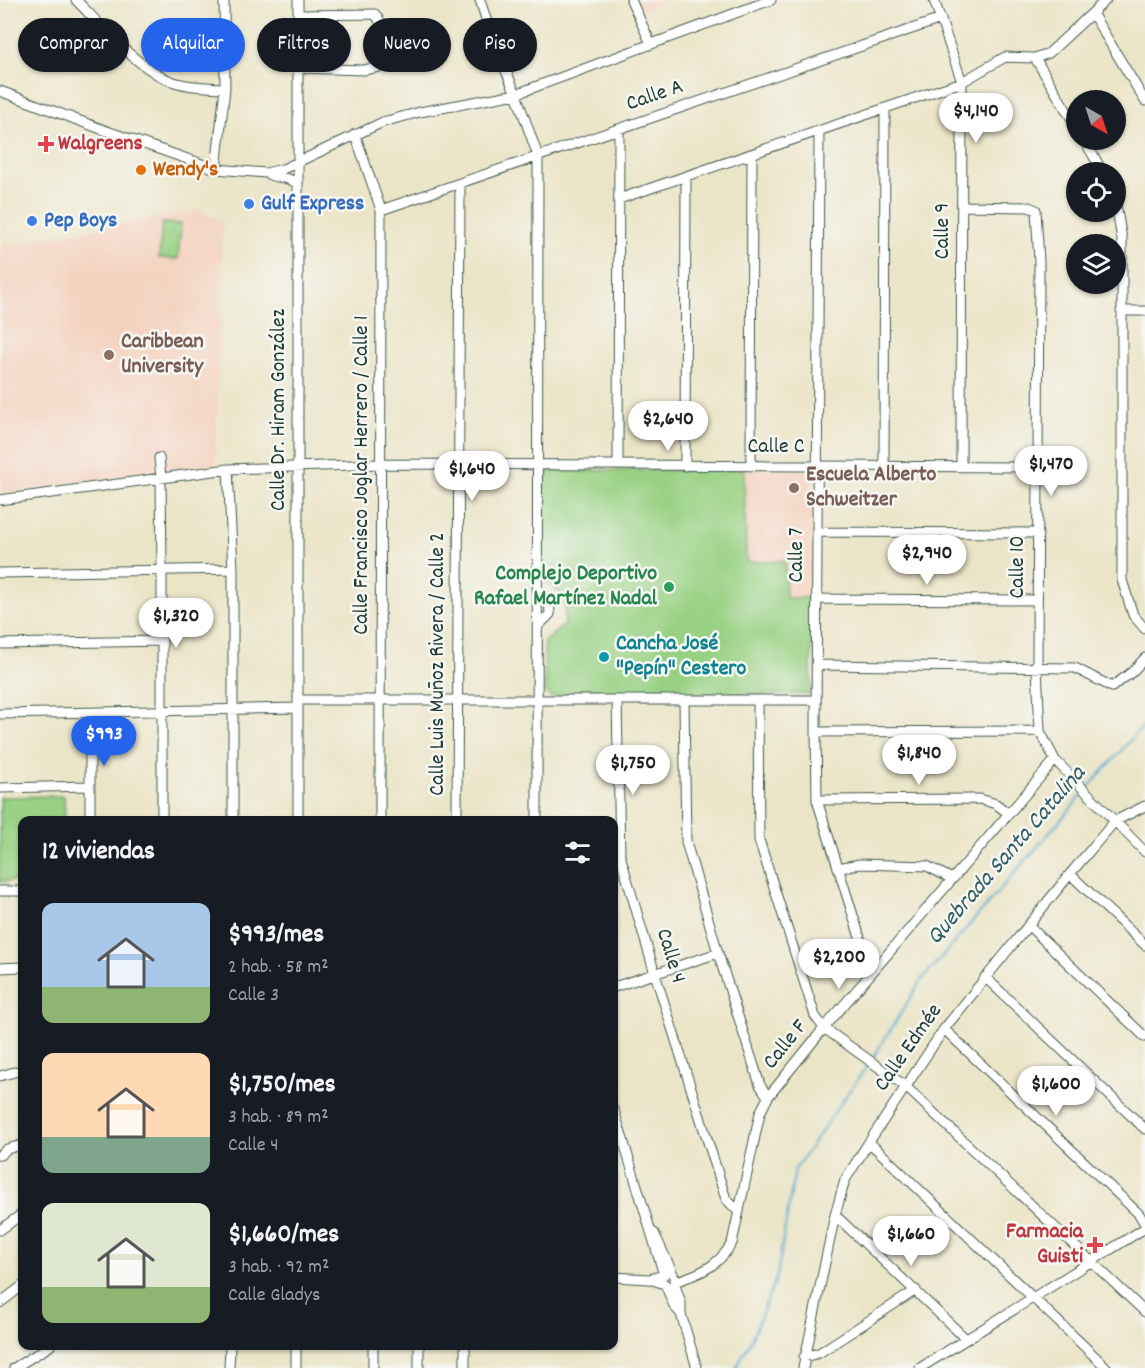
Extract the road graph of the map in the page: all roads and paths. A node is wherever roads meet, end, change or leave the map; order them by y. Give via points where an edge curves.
1 (76, 0) edge
2 (217, 0) edge
3 (224, 0) edge
4 (298, 0) edge
5 (480, 0) edge
6 (631, 0) edge
7 (771, 0) edge
8 (934, 0) edge
9 (1106, 0) edge
10 (1092, 13) junction
11 (298, 15) joint
12 (940, 19) junction
13 (651, 44) junction
14 (1035, 58) junction
15 (351, 70) edge
16 (298, 72) edge
17 (962, 82) junction
18 (225, 88) junction
19 (0, 91) edge
20 (516, 94) junction
21 (1145, 101) edge
22 (885, 108) junction
23 (1066, 110) edge
24 (619, 129) junction
25 (819, 131) junction
26 (355, 135) junction
27 (752, 154) junction
28 (538, 156) junction
29 (297, 162) junction
30 (216, 169) junction
31 (266, 173) junction
32 (686, 176) junction
33 (460, 183) junction
34 (297, 184) junction
35 (619, 199) junction
36 (962, 206) junction
37 (381, 210) junction
38 (1119, 222) edge
39 (1121, 311) junction
40 (1145, 311) edge
41 (159, 458) dead end
42 (382, 464) junction
43 (459, 464) junction
44 (618, 465) junction
45 (538, 466) junction
46 (685, 466) junction
47 (751, 466) junction
48 (817, 466) junction
49 (884, 466) junction
50 (298, 467) junction
51 (961, 467) junction
52 (1038, 467) junction
53 (1050, 467) dead end
54 (228, 470) junction
55 (161, 478) junction
56 (0, 500) edge
57 (817, 532) junction
58 (1038, 533) junction
59 (233, 569) junction
60 (162, 571) junction
61 (0, 573) edge
62 (817, 599) junction
63 (1038, 600) junction
64 (1145, 629) edge
65 (162, 641) junction
66 (0, 644) edge
67 (1145, 658) edge
68 (816, 665) junction
69 (1037, 667) junction
70 (381, 699) junction
71 (458, 700) junction
72 (538, 700) junction
73 (617, 700) junction
74 (684, 700) junction
75 (758, 700) junction
76 (816, 700) junction
77 (299, 704) junction
78 (232, 710) junction
79 (162, 711) junction
80 (90, 713) junction
81 (0, 714) edge
82 (1040, 730) junction
83 (816, 732) junction
84 (1055, 760) junction
85 (90, 786) junction
86 (0, 788) edge
87 (817, 800) junction
88 (1145, 806) edge
89 (1008, 813) junction
90 (90, 816) edge
91 (162, 816) edge
92 (233, 816) edge
93 (298, 816) edge
94 (380, 816) edge
95 (457, 816) edge
96 (537, 816) edge
97 (1115, 821) junction
98 (1145, 852) edge
99 (838, 868) junction
100 (1070, 873) junction
101 (952, 879) junction
102 (0, 891) edge
103 (18, 891) edge
104 (1028, 925) junction
105 (1145, 945) edge
106 (718, 953) junction
107 (18, 967) edge
108 (0, 968) edge
109 (875, 969) junction
110 (655, 974) junction
111 (985, 977) junction
112 (618, 986) edge
113 (824, 1028) junction
114 (944, 1029) junction
115 (1145, 1037) edge
116 (18, 1071) edge
117 (0, 1076) edge
118 (905, 1086) junction
119 (768, 1097) junction
120 (618, 1123) edge
121 (1145, 1129) edge
122 (869, 1142) junction
123 (18, 1146) edge
124 (0, 1155) edge
125 (739, 1212) junction
126 (835, 1215) junction
127 (18, 1217) edge
128 (1145, 1226) edge
129 (0, 1230) edge
130 (1091, 1261) junction
131 (618, 1277) edge
132 (670, 1278) junction
133 (18, 1289) edge
134 (916, 1290) junction
135 (1033, 1297) junction
136 (0, 1303) edge
137 (1145, 1312) edge
138 (966, 1339) junction
139 (45, 1350) edge
140 (230, 1350) edge
141 (296, 1350) edge
142 (373, 1350) edge
143 (419, 1350) edge
144 (465, 1350) edge
145 (804, 1357) junction
146 (26, 1365) edge
147 (1102, 1366) edge
148 (14, 1368) edge
149 (229, 1368) edge
150 (296, 1368) edge
151 (373, 1368) edge
152 (419, 1368) edge
153 (465, 1368) edge
154 (697, 1368) edge
155 (803, 1368) edge
156 (920, 1368) edge

1 - 18 street via 136,60 167,79 195,87
2 - 3 street
3 - 18 street
4 - 11 street, Calle Dr. Hiram González
5 - 20 street
6 - 13 street
7 - 13 street
8 - 12 street, Calle 9
9 - 10 street
10 - 14 street via 1049,53
10 - 21 street
11 - 15 street via 375,14 381,20 384,66
12 - 17 street, Calle 9
12 - 24 street, Calle A
13 - 20 street
14 - 17 street via 1005,57
14 - 23 street
16 - 29 street, Calle Dr. Hiram González
17 - 22 street
17 - 36 street, Calle 9
18 - 30 street
19 - 30 street
20 - 26 street via 420,112
20 - 28 street
22 - 25 street
22 - 49 street
24 - 28 street, Calle A
24 - 35 street
25 - 27 street
25 - 48 street, Calle 7
26 - 29 street
26 - 37 street, Calle Francisco Joglar Herrero / Calle 1
27 - 32 street
27 - 47 street
28 - 33 street, Calle A
28 - 45 street
29 - 31 street
29 - 34 street, Calle Dr. Hiram González
30 - 31 street
31 - 34 street
32 - 35 street
32 - 46 street
33 - 37 street, Calle A
33 - 43 street, Calle Luis Muñoz Rivera / Calle 2
34 - 50 street, Calle Dr. Hiram González
35 - 44 street
36 - 51 street, Calle 9
36 - 52 street, Calle 10 via 1036,210
37 - 42 street, Calle Francisco Joglar Herrero / Calle 1
38 - 39 street
39 - 40 street
39 - 64 street via 1122,580 1133,615
41 - 55 street
42 - 43 street, Calle C
42 - 50 street, Calle C
42 - 70 street, Calle Francisco Joglar Herrero / Calle 1
43 - 45 street, Calle C
43 - 71 street, Calle Luis Muñoz Rivera / Calle 2
44 - 45 street, Calle C
44 - 46 street, Calle C
45 - 72 street via 538,590 549,600 550,614 538,626
46 - 47 street, Calle C
47 - 48 street, Calle C
48 - 49 street, Calle C
48 - 57 street, Calle 7
49 - 51 street, Calle C
50 - 54 street, Calle C
50 - 77 street, Calle Dr. Hiram González
51 - 52 street, Calle C
52 - 53 street, Calle C
52 - 58 street, Calle 10
54 - 55 street, Calle C
54 - 59 street
55 - 56 street, Calle C
55 - 60 street
57 - 58 street
57 - 62 street, Calle 7
58 - 63 street, Calle 10
59 - 60 street
59 - 78 street
60 - 61 street
60 - 65 street
62 - 63 street
62 - 68 street, Calle 7
63 - 69 street, Calle 10
65 - 66 street
65 - 79 street
67 - 69 street via 1112,687 1075,668
68 - 69 street
68 - 76 street, Calle 7
69 - 82 street, Calle 10
70 - 71 street
70 - 77 street
70 - 94 street, Calle Francisco Joglar Herrero / Calle 1
71 - 72 street
71 - 95 street, Calle Luis Muñoz Rivera / Calle 2
72 - 73 street
72 - 96 street
73 - 74 street
73 - 110 street, Calle 4 via 620,855
74 - 75 street
74 - 106 street via 686,842
75 - 76 street
75 - 113 street via 759,840 815,1016
76 - 83 street, Calle 7
77 - 78 street
77 - 93 street, Calle Dr. Hiram González
78 - 79 street
78 - 92 street
79 - 80 street
79 - 91 street
80 - 81 street
80 - 85 street
82 - 83 street
82 - 84 street, Calle 10
83 - 87 street, Calle 7
84 - 89 street, Calle F
84 - 97 street, Calle 10
85 - 86 street
85 - 90 street
87 - 89 street via 980,799
87 - 99 street, Calle 7
88 - 97 street, Calle Edmée
89 - 101 street, Calle F
97 - 98 street, Calle 10
97 - 100 street, Calle Edmée
99 - 101 street via 859,864 927,866
99 - 109 street, Calle 7 via 866,957
100 - 104 street, Calle Edmée
100 - 105 street
101 - 109 street, Calle F
102 - 103 street
104 - 111 street, Calle Edmée
104 - 115 street
106 - 110 street
106 - 119 street via 760,1085
107 - 108 street
109 - 113 street, Calle F
110 - 112 street
110 - 125 street, Calle 4 via 726,1199
111 - 114 street, Calle Edmée
111 - 121 street
113 - 118 street
113 - 119 street, Calle F
114 - 118 street, Calle Edmée
114 - 128 street via 1139,1214
116 - 117 street
118 - 122 street, Calle Edmée
118 - 130 street
119 - 125 street, Calle F via 760,1113
120 - 132 street
122 - 126 street, Calle Edmée via 845,1180
122 - 135 street
123 - 124 street
125 - 132 street, Calle F via 732,1243 724,1256 714,1265
126 - 134 street
126 - 145 street, Calle Edmée
127 - 129 street
128 - 130 street
130 - 135 street
130 - 137 street
131 - 132 street, Calle F
132 - 154 street via 674,1306 681,1314
133 - 136 street
134 - 138 street
134 - 145 street via 819,1353
135 - 138 street
135 - 147 street
138 - 156 street
139 - 146 street
140 - 149 street
141 - 150 street
142 - 151 street
143 - 152 street
144 - 153 street
145 - 155 street, Calle Edmée
146 - 148 street

